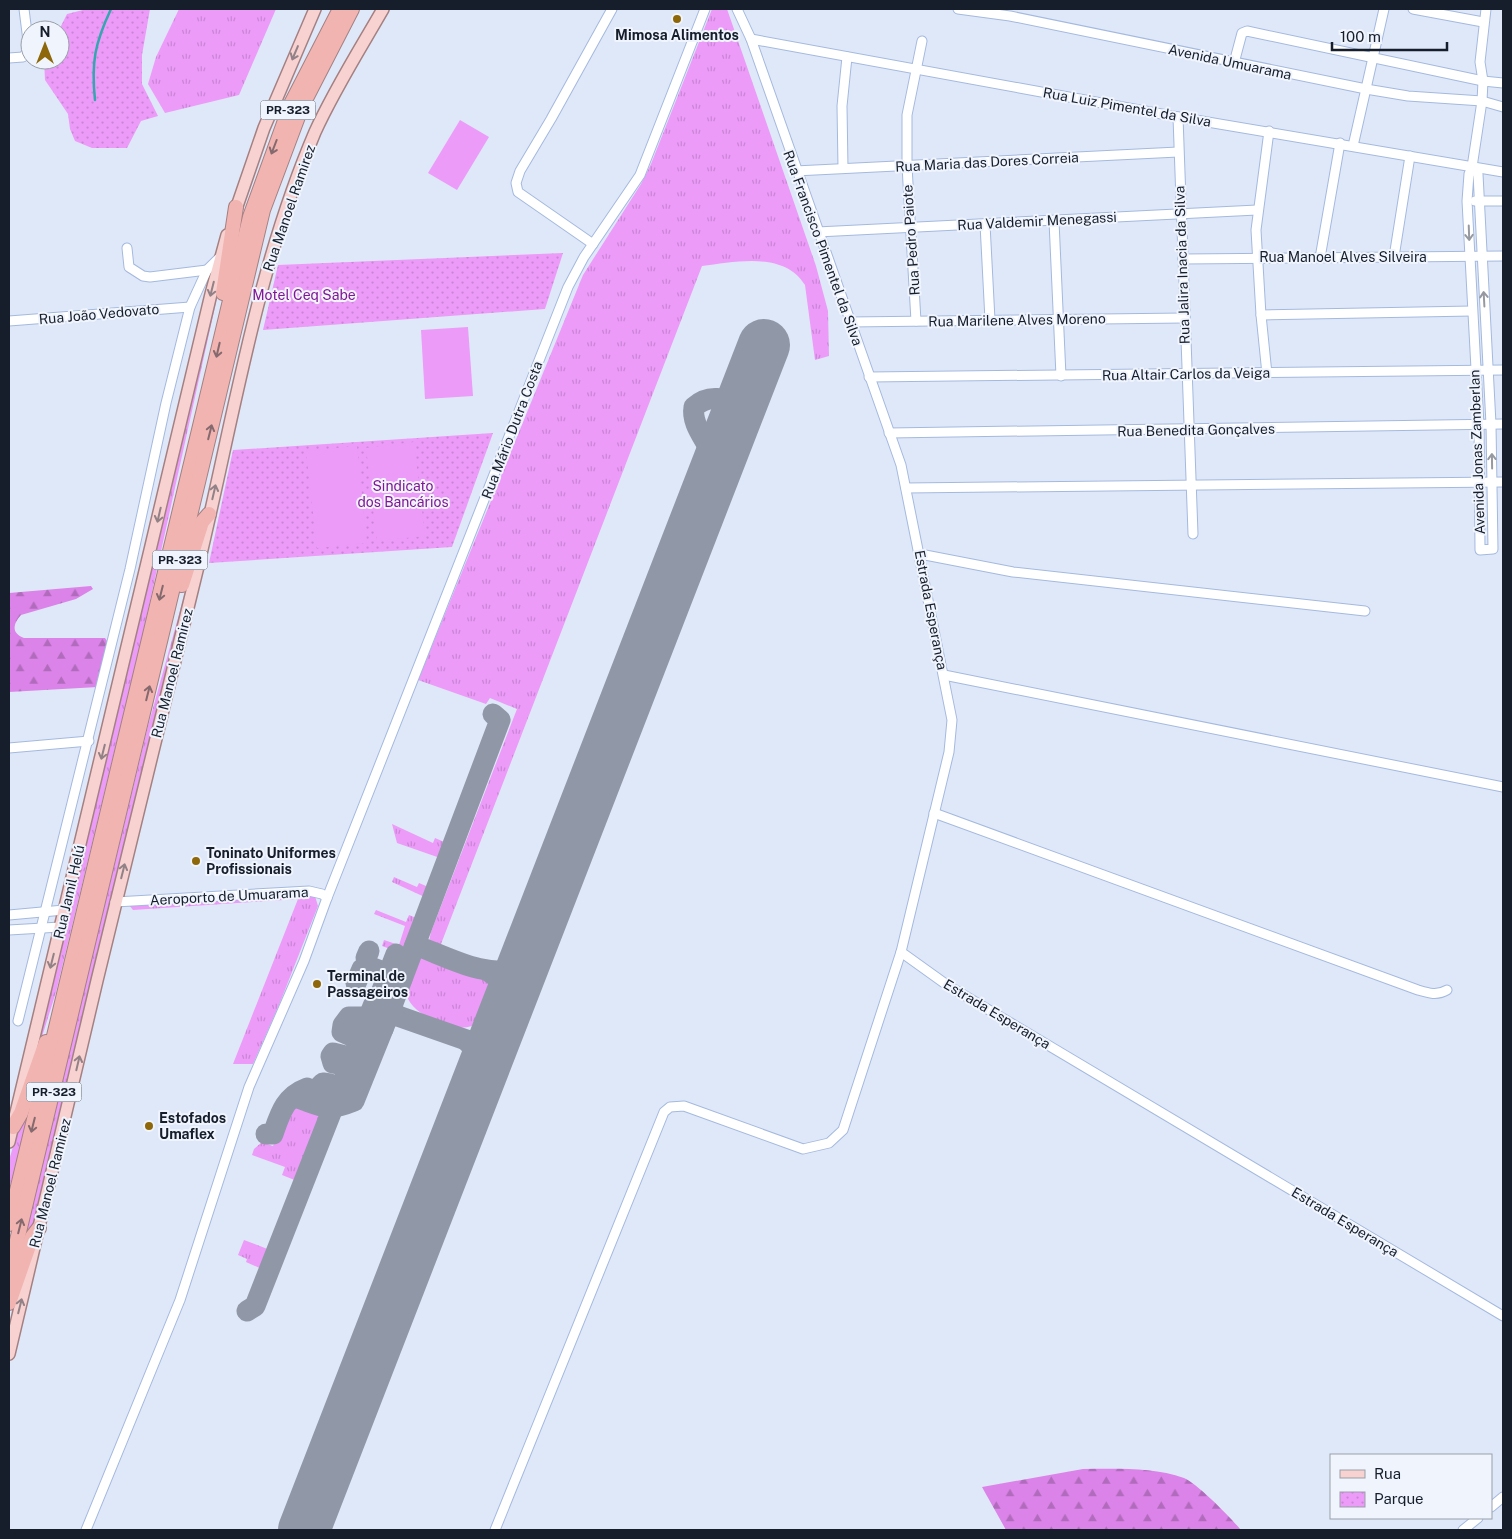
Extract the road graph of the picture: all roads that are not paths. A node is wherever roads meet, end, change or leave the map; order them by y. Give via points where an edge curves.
1 (24, 9) edge
2 (315, 9) edge
3 (340, 9) edge
4 (352, 9) edge
5 (383, 9) edge
6 (612, 9) edge
7 (705, 9) edge
8 (737, 9) edge
9 (958, 9) edge
10 (1384, 9) edge
11 (1413, 9) edge
12 (1486, 9) edge
13 (1484, 22) junction
14 (751, 39) junction
15 (922, 41) dead end
16 (847, 57) junction
17 (9, 58) edge
18 (1374, 58) junction
19 (1234, 63) junction
20 (916, 70) junction
21 (1483, 81) junction
22 (1503, 83) edge
23 (1366, 89) junction
24 (1482, 101) junction
25 (1503, 107) edge
26 (1178, 116) junction
27 (1269, 131) junction
28 (1340, 144) junction
29 (1353, 146) junction
30 (1178, 152) junction
31 (1410, 156) junction
32 (907, 166) junction
33 (1472, 167) junction
34 (843, 168) junction
35 (795, 171) junction
36 (1503, 172) edge
37 (1480, 201) junction
38 (1503, 201) edge
39 (1468, 202) junction
40 (236, 207) junction
41 (1257, 210) junction
42 (1180, 214) junction
43 (1054, 221) junction
44 (985, 224) junction
45 (911, 228) junction
46 (817, 232) junction
47 (593, 244) junction
48 (128, 248) dead end
49 (1470, 256) junction
50 (1482, 256) junction
51 (1503, 256) edge
52 (220, 257) junction
53 (1394, 257) junction
54 (1256, 258) junction
55 (1320, 258) junction
56 (1183, 259) junction
57 (207, 270) junction
58 (190, 307) junction
59 (1472, 311) junction
60 (1261, 315) junction
61 (1184, 318) junction
62 (1059, 319) junction
63 (990, 320) junction
64 (916, 321) junction
65 (9, 322) edge
66 (849, 322) junction
67 (222, 329) junction
68 (1488, 370) junction
69 (1503, 370) edge
70 (1475, 371) junction
71 (1187, 374) junction
72 (1267, 374) junction
73 (1061, 376) junction
74 (869, 377) junction
75 (1491, 424) junction
76 (1503, 424) edge
77 (1479, 425) junction
78 (1190, 430) junction
79 (889, 433) junction
80 (1480, 482) junction
81 (1492, 482) junction
82 (1503, 482) edge
83 (1192, 484) junction
84 (906, 488) junction
85 (208, 514) junction
86 (1193, 534) dead end
87 (920, 554) junction
88 (1365, 611) dead end
89 (164, 626) junction
90 (944, 675) junction
91 (89, 741) junction
92 (9, 748) edge
93 (1503, 786) edge
94 (934, 812) junction
95 (327, 898) junction
96 (115, 902) junction
97 (64, 910) junction
98 (45, 912) junction
99 (9, 915) edge
100 (60, 927) junction
101 (41, 928) junction
102 (9, 930) edge
103 (901, 952) junction
104 (1446, 990) dead end
105 (63, 1002) junction
106 (18, 1021) dead end
107 (12, 1127) junction
108 (9, 1142) edge
109 (9, 1224) edge
110 (39, 1228) junction
111 (9, 1274) edge
112 (9, 1303) edge
113 (1503, 1316) edge
114 (9, 1354) edge
115 (1503, 1497) edge
116 (1492, 1506) edge
117 (1477, 1519) edge
118 (86, 1530) edge
119 (495, 1530) edge
120 (1463, 1530) edge

1 - 17 street via 29,49 23,57
2 -> 40 main road, Rua Jamil Helú via 264,128
3 -> 67 highway, PR-323 via 291,104 271,156 250,218
89 -> 4 highway, PR-323 via 263,210 302,106
85 -> 5 main road, Rua Manoel Ramirez via 259,302 285,215 316,130
6 - 47 street via 516,183 518,192
7 - 47 street, Rua Mário Dutra Costa via 640,175
8 - 14 street, Rua Francisco Pimentel da Silva
9 - 19 street, Avenida Umuarama via 1010,16
10 - 18 street
11 - 13 street
12 - 13 street
13 - 21 street via 1480,62
14 - 16 street, Rua Luiz Pimentel da Silva
14 - 35 street, Rua Francisco Pimentel da Silva
15 - 20 street, Rua Pedro Paiote
16 - 20 street, Rua Luiz Pimentel da Silva
16 - 34 street via 842,106
18 - 19 street via 1246,31 1242,33
18 - 21 street
18 - 23 street
19 - 23 street, Avenida Umuarama
20 - 26 street, Rua Luiz Pimentel da Silva
20 - 32 street, Rua Pedro Paiote via 908,115
21 - 22 street
21 - 24 street
23 - 24 street, Avenida Umuarama via 1408,96
23 - 29 street
24 - 25 street, Avenida Umuarama
24 - 33 street
26 - 27 street, Rua Luiz Pimentel da Silva
26 - 30 street, Rua Jalira Inacia da Silva
27 - 28 street, Rua Luiz Pimentel da Silva
27 - 41 street
28 - 29 street, Rua Luiz Pimentel da Silva
28 - 55 street
29 - 31 street, Rua Luiz Pimentel da Silva
30 - 32 street, Rua Maria das Dores Correia
30 - 42 street, Rua Jalira Inacia da Silva
31 - 33 street, Rua Luiz Pimentel da Silva
31 - 53 street
32 - 34 street, Rua Maria das Dores Correia
32 - 45 street, Rua Pedro Paiote
33 - 36 street, Rua Luiz Pimentel da Silva
33 - 37 street, Avenida Jonas Zamberlan via 1478,174
33 - 39 street, Avenida Jonas Zamberlan via 1468,174
34 - 35 street, Rua Maria das Dores Correia
35 - 46 street, Rua Francisco Pimentel da Silva
37 - 38 street
37 - 39 street
37 - 50 street, Avenida Jonas Zamberlan
39 -> 49 street, Avenida Jonas Zamberlan
40 - 52 main road, Rua Jamil Helú
40 - 67 highway via 219,319
41 - 42 street, Rua Valdemir Menegassi
41 - 54 street
42 - 43 street, Rua Valdemir Menegassi
42 - 56 street, Rua Jalira Inacia da Silva
43 - 44 street, Rua Valdemir Menegassi
43 - 62 street
44 - 45 street, Rua Valdemir Menegassi
44 - 63 street
45 - 46 street, Rua Valdemir Menegassi
45 - 64 street, Rua Pedro Paiote
46 - 66 street, Rua Francisco Pimentel da Silva
47 - 95 street, Rua Mário Dutra Costa via 568,287
48 - 57 street via 129,267 143,276
49 - 50 street, Rua Manoel Alves Silveira
49 - 53 street, Rua Manoel Alves Silveira
49 - 59 street, Avenida Jonas Zamberlan
50 - 51 street, Rua Manoel Alves Silveira
68 -> 50 street, Avenida Jonas Zamberlan
52 - 57 street
52 -> 97 main road, Rua Jamil Helú
53 - 55 street, Rua Manoel Alves Silveira
54 - 55 street, Rua Manoel Alves Silveira
54 - 56 street, Rua Manoel Alves Silveira
54 - 60 street
56 - 61 street, Rua Jalira Inacia da Silva
57 - 58 street
58 - 65 street, Rua João Vedovato
58 - 91 street
59 - 60 street
59 - 70 street, Avenida Jonas Zamberlan
60 - 72 street
61 - 62 street, Rua Marilene Alves Moreno
61 - 71 street, Rua Jalira Inacia da Silva
62 - 63 street, Rua Marilene Alves Moreno
62 - 73 street
63 - 64 street, Rua Marilene Alves Moreno
64 - 66 street, Rua Marilene Alves Moreno
66 - 74 street, Rua Francisco Pimentel da Silva
67 -> 105 highway, PR-323
68 - 69 street, Rua Altair Carlos da Veiga
68 - 70 street, Rua Altair Carlos da Veiga
68 - 75 street, Avenida Jonas Zamberlan
70 - 72 street, Rua Altair Carlos da Veiga
70 - 77 street, Avenida Jonas Zamberlan
71 - 72 street, Rua Altair Carlos da Veiga
71 - 73 street, Rua Altair Carlos da Veiga
71 - 78 street, Rua Jalira Inacia da Silva
73 - 74 street, Rua Altair Carlos da Veiga
74 - 79 street, Rua Francisco Pimentel da Silva
75 - 76 street, Rua Benedita Gonçalves
75 - 77 street, Rua Benedita Gonçalves
81 -> 75 street, Avenida Jonas Zamberlan
77 - 78 street, Rua Benedita Gonçalves
77 - 80 street, Avenida Jonas Zamberlan
78 - 79 street, Rua Benedita Gonçalves
78 - 83 street, Rua Jalira Inacia da Silva
79 - 84 street, Rua Francisco Pimentel da Silva
80 - 81 street
80 - 81 street, Avenida Jonas Zamberlan via 1480,550 1493,549
80 - 83 street
81 - 82 street
83 - 84 street
83 - 86 street, Rua Jalira Inacia da Silva
84 - 87 street, Estrada Esperança
85 - 89 highway via 202,522 173,614
96 -> 85 main road, Rua Manoel Ramirez
87 - 88 street via 1012,572
87 - 90 street, Estrada Esperança
111 -> 89 highway, PR-323
90 - 93 street
90 - 94 street, Estrada Esperança via 952,720 949,752
91 - 92 street
91 - 98 street
94 - 103 street, Estrada Esperança
94 - 104 street via 1418,990 1431,994
95 - 96 street, Aeroporto de Umuarama via 309,891
95 - 118 street, Aeroporto de Umuarama via 249,1087 180,1300
110 -> 96 main road, Rua Manoel Ramirez
97 - 98 street
97 - 100 main road, Rua Jamil Helú
98 - 99 street
98 - 101 street
100 - 101 street
100 -> 107 main road, Rua Jamil Helú
101 - 102 street
101 - 106 street
103 - 113 street, Estrada Esperança via 947,985
103 - 119 street via 843,1130 829,1143 803,1149 684,1106 670,1107 664,1112
105 - 107 highway via 58,1008 21,1113
105 -> 109 highway, PR-323
107 - 108 main road, Rua Jamil Helú
110 - 112 highway via 32,1238
114 -> 110 main road, Rua Manoel Ramirez
115 - 116 street
117 - 120 street

